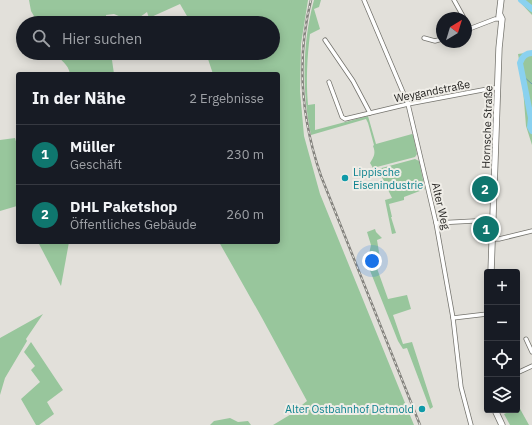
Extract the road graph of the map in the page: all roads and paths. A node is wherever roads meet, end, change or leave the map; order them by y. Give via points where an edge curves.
1 (364, 0) edge
2 (454, 0) edge
3 (502, 0) edge
4 (461, 12) edge
5 (500, 18) junction
6 (472, 28) edge
7 (424, 38) dead end
8 (325, 40) dead end
9 (436, 41) edge
10 (328, 82) dead end
11 (498, 88) junction
12 (408, 104) junction
13 (370, 113) junction
14 (493, 220) junction
15 (436, 223) junction
16 (532, 231) edge
17 (492, 239) junction
18 (491, 269) edge
19 (484, 314) edge
20 (453, 318) junction
21 (526, 339) dead end
22 (532, 352) edge
23 (532, 366) edge
24 (520, 372) edge
25 (496, 413) edge
26 (472, 425) edge
27 (502, 425) edge

1 - 12 street, Alter Weg
2 - 4 street
3 - 5 main road, Hornsche Straße
5 - 6 street
5 - 11 main road, Hornsche Straße
7 - 9 street
8 - 13 street via 353,81
10 - 13 street, Weygandstraße via 344,118
11 - 12 street, Weygandstraße
11 - 14 main road, Hornsche Straße
12 - 13 street, Weygandstraße
12 - 15 street, Alter Weg
14 - 15 street
14 - 17 main road, Hornsche Straße
15 - 20 street, Alter Weg
16 - 17 street
17 - 18 main road, Hornsche Straße
19 - 20 street
20 - 26 street, Alter Weg via 462,387
21 - 22 street
23 - 24 street
25 - 27 main road

